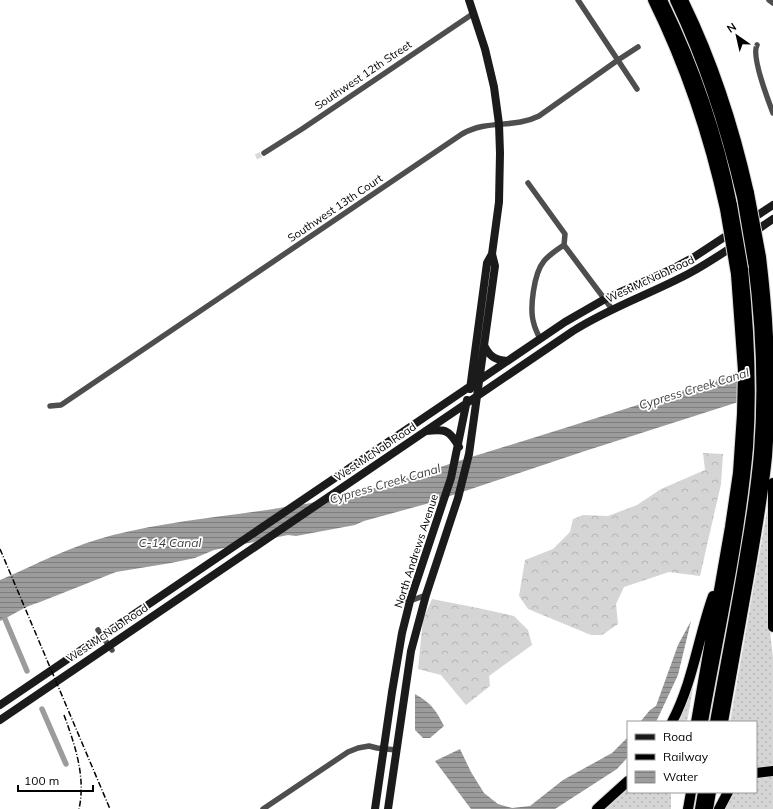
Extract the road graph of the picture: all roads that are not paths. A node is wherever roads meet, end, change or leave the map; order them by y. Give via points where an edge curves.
1 (469, 0) edge
2 (578, 0) edge
3 (653, 0) edge
4 (662, 0) edge
5 (675, 0) edge
6 (683, 0) edge
7 (769, 0) edge
8 (773, 3) edge
9 (474, 13) junction
10 (757, 45) dead end
11 (638, 47) dead end
12 (618, 60) junction
13 (637, 89) dead end
14 (773, 113) edge
15 (499, 124) junction
16 (264, 153) tunnel mouth
17 (528, 183) dead end
18 (746, 195) junction
19 (773, 205) edge
20 (728, 207) junction
21 (773, 219) edge
22 (564, 245) junction
23 (492, 254) junction
24 (605, 299) junction
25 (612, 309) junction
26 (540, 339) junction
27 (484, 347) junction
28 (507, 361) junction
29 (480, 380) junction
30 (470, 386) junction
31 (477, 396) junction
32 (467, 403) junction
33 (50, 406) dead end
34 (765, 407) junction
35 (746, 413) junction
36 (773, 426) edge
37 (424, 431) junction
38 (459, 447) junction
39 (346, 471) junction
40 (352, 480) junction
41 (773, 483) edge
42 (724, 564) junction
43 (426, 595) junction
44 (407, 601) junction
45 (773, 627) edge
46 (100, 633) junction
47 (110, 648) junction
48 (12, 697) junction
49 (0, 705) edge
50 (18, 706) junction
51 (0, 720) edge
52 (672, 721) edge
53 (696, 721) edge
54 (703, 721) edge
55 (716, 721) edge
56 (723, 721) edge
57 (384, 749) junction
58 (396, 750) junction
59 (773, 771) edge
60 (757, 773) edge
61 (627, 782) edge
62 (684, 793) edge
63 (691, 793) edge
64 (703, 793) edge
65 (711, 793) edge
66 (728, 793) edge
67 (263, 809) edge
68 (375, 809) edge
69 (388, 809) edge
70 (597, 809) edge
71 (681, 809) edge
72 (688, 809) edge
73 (700, 809) edge
74 (708, 809) edge
75 (720, 809) edge

1 - 9 main road, North Andrews Avenue
2 - 12 street
3 - 20 highway via 694,98
4 - 20 highway via 705,104 720,156
5 - 18 highway via 716,101
6 - 18 highway via 704,46 721,93 738,148
7 - 8 street
9 - 15 main road, North Andrews Avenue via 494,87
9 - 16 street, Southwest 12th Street
10 - 14 street via 757,64
11 - 12 street, Southwest 13th Court
12 - 13 street
12 - 15 street, Southwest 13th Court via 539,116 522,123
15 - 23 main road, North Andrews Avenue via 500,195
15 - 33 street, Southwest 13th Court via 476,127 462,134 61,405
17 - 22 street via 565,234
18 - 34 highway, bridge via 766,300
19 - 24 main road, West McNab Road via 694,257
20 - 35 highway, bridge via 739,272 746,355
21 - 25 main road, West McNab Road via 696,270
22 - 24 street
22 - 26 street via 544,261 539,269 532,300 534,324
23 - 27 main road, North Andrews Avenue via 495,266
23 - 30 main road, North Andrews Avenue via 486,263
24 - 25 street
24 - 26 main road, West McNab Road
25 - 31 main road, West McNab Road via 578,328
26 - 28 main road, West McNab Road
27 - 28 main road via 493,358
27 - 29 main road, North Andrews Avenue
28 - 29 main road, West McNab Road
29 - 30 main road, West McNab Road
29 - 31 main road, North Andrews Avenue
30 - 32 main road, North Andrews Avenue
30 - 39 main road, West McNab Road
31 - 32 main road, West McNab Road
31 - 43 main road, North Andrews Avenue via 469,454 458,498
32 - 37 main road, West McNab Road
32 - 38 main road, North Andrews Avenue
34 - 36 highway
34 - 55 highway via 752,509
34 - 56 highway via 766,458 761,508
35 - 42 highway
35 - 54 highway via 748,446 742,501
37 - 38 main road via 446,431
37 - 40 main road, West McNab Road
38 - 44 main road, North Andrews Avenue via 444,503
39 - 40 main road
39 - 46 main road, West McNab Road via 230,550
40 - 47 main road, West McNab Road
41 - 45 highway
42 - 52 highway via 709,605 690,679
42 - 53 highway
43 - 44 street
43 - 58 main road, North Andrews Avenue via 411,652
44 - 57 main road, North Andrews Avenue
46 - 47 street
46 - 48 main road, West McNab Road
47 - 50 main road, West McNab Road
48 - 49 main road, West McNab Road
48 - 50 main road
50 - 51 main road, West McNab Road
57 - 58 street
57 - 67 street via 369,746 348,752
57 - 68 main road, North Andrews Avenue
58 - 69 main road, North Andrews Avenue
59 - 60 highway
61 - 70 highway
62 - 71 highway
63 - 72 highway
64 - 73 highway
65 - 74 highway
66 - 75 highway

